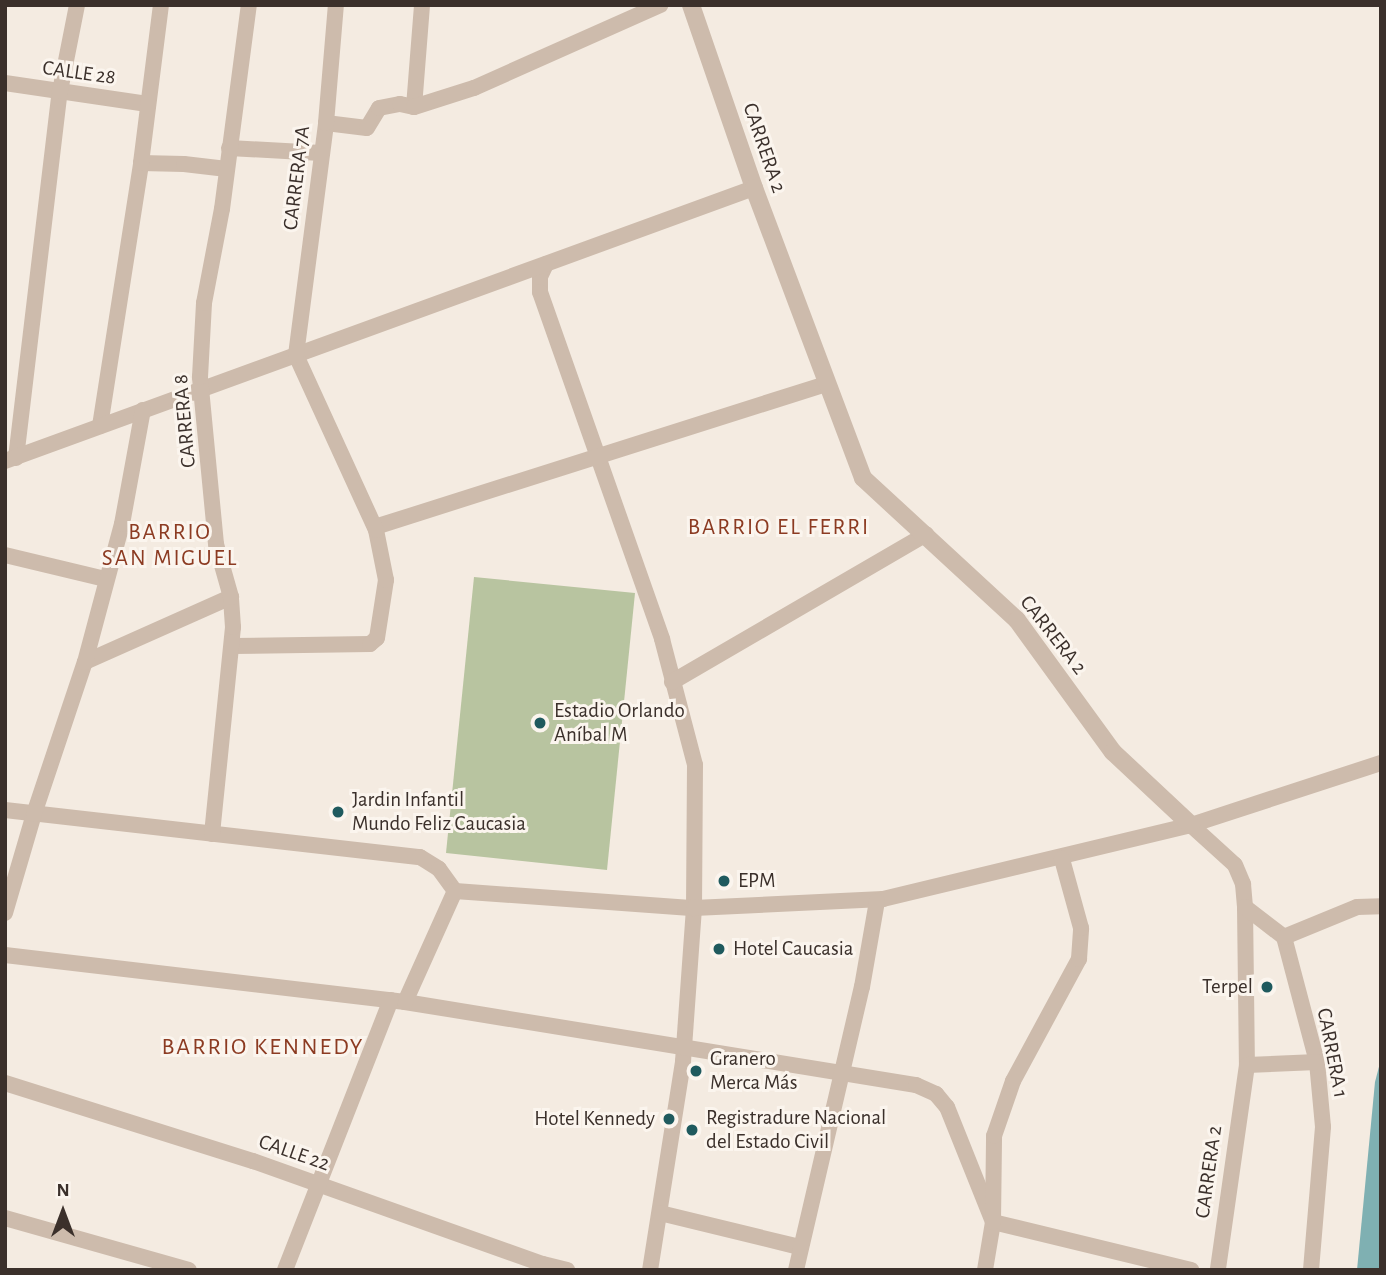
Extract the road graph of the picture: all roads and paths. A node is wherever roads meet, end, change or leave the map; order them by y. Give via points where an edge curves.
1 (77, 5) edge
2 (161, 5) edge
3 (249, 5) edge
4 (336, 5) edge
5 (422, 5) edge
6 (660, 5) edge
7 (691, 5) edge
8 (5, 83) edge
9 (60, 91) junction
10 (147, 104) junction
11 (414, 107) junction
12 (326, 123) junction
13 (229, 148) junction
14 (321, 153) junction
15 (141, 163) junction
16 (227, 169) junction
17 (754, 188) junction
18 (546, 264) junction
19 (296, 355) junction
20 (825, 384) junction
21 (202, 388) junction
22 (143, 410) junction
23 (100, 426) junction
24 (11, 459) edge
25 (598, 459) junction
26 (375, 527) junction
27 (926, 534) junction
28 (5, 555) edge
29 (105, 579) junction
30 (231, 597) junction
31 (232, 646) junction
32 (85, 662) junction
33 (672, 682) junction
34 (1381, 763) edge
35 (5, 810) edge
36 (34, 814) junction
37 (1191, 825) junction
38 (212, 834) junction
39 (1062, 859) junction
40 (455, 891) junction
41 (877, 901) junction
42 (1245, 906) junction
43 (1381, 906) edge
44 (694, 908) junction
45 (5, 913) edge
46 (1284, 937) junction
47 (5, 955) edge
48 (398, 1001) junction
49 (685, 1048) junction
50 (1317, 1062) junction
51 (1247, 1065) junction
52 (840, 1073) junction
53 (5, 1083) edge
54 (994, 1136) junction
55 (965, 1151) junction
56 (318, 1183) junction
57 (660, 1213) junction
58 (5, 1218) edge
59 (993, 1222) junction
60 (799, 1247) junction
61 (542, 1267) edge
62 (189, 1270) edge
63 (285, 1270) edge
64 (567, 1270) edge
65 (650, 1270) edge
66 (796, 1270) edge
67 (985, 1270) edge
68 (1191, 1270) edge
69 (1218, 1270) edge
70 (1311, 1270) edge

1 - 9 street
2 - 10 street
3 - 13 street, CARRERA 8
4 - 12 street, CARRERA 7A
5 - 11 street
6 - 11 street via 474,88
7 - 17 street, CARRERA 2
8 - 9 street, CALLE 28
9 - 10 street, CALLE 28
9 - 24 street
10 - 15 street
11 - 12 street via 379,108 367,128
12 - 14 street, CARRERA 7A
13 - 14 street
13 - 16 street, CARRERA 8
14 - 19 street, CARRERA 7A
15 - 16 street
15 - 23 street
16 - 21 street, CARRERA 8 via 204,303
17 - 18 street
17 - 20 street, CARRERA 2
18 - 19 street
18 - 25 street via 540,292
19 - 21 street
19 - 26 street
20 - 25 street
20 - 27 street, CARRERA 2 via 863,478
21 - 22 street
21 - 30 street, CARRERA 8 via 216,544
22 - 23 street
22 - 29 street via 122,524
23 - 24 street
25 - 26 street
25 - 33 street via 662,639
26 - 31 street via 386,580 377,638 370,645
27 - 33 street
27 - 37 street, CARRERA 2 via 1017,620 1113,752
28 - 29 street
29 - 32 street
30 - 31 street, CARRERA 8
30 - 32 street
31 - 38 street, CARRERA 8
32 - 36 street
33 - 44 street via 695,765
34 - 37 street
35 - 36 street
36 - 38 street
36 - 45 street
37 - 39 street
37 - 42 street, CARRERA 2 via 1235,864
38 - 40 street via 420,857 439,869
39 - 41 street
39 - 54 street via 1081,928 1079,959 1013,1081
40 - 44 street
40 - 48 street
41 - 44 street
41 - 52 street
42 - 46 street
42 - 51 street, CARRERA 2
43 - 46 street via 1357,907
44 - 49 street
46 - 50 street, CARRERA 1
47 - 48 street
48 - 49 street
48 - 56 street
49 - 52 street
49 - 57 street
50 - 51 street
50 - 70 street, CARRERA 1 via 1323,1127
51 - 69 street, CARRERA 2
52 - 55 street via 916,1085 936,1094 947,1107
52 - 60 street
53 - 56 street, CALLE 22
54 - 55 street
54 - 59 street
55 - 59 street
56 - 61 street, CALLE 22
56 - 63 street
57 - 60 street
57 - 65 street
58 - 62 street
59 - 67 street
59 - 68 street
60 - 66 street
61 - 64 street, CALLE 22

